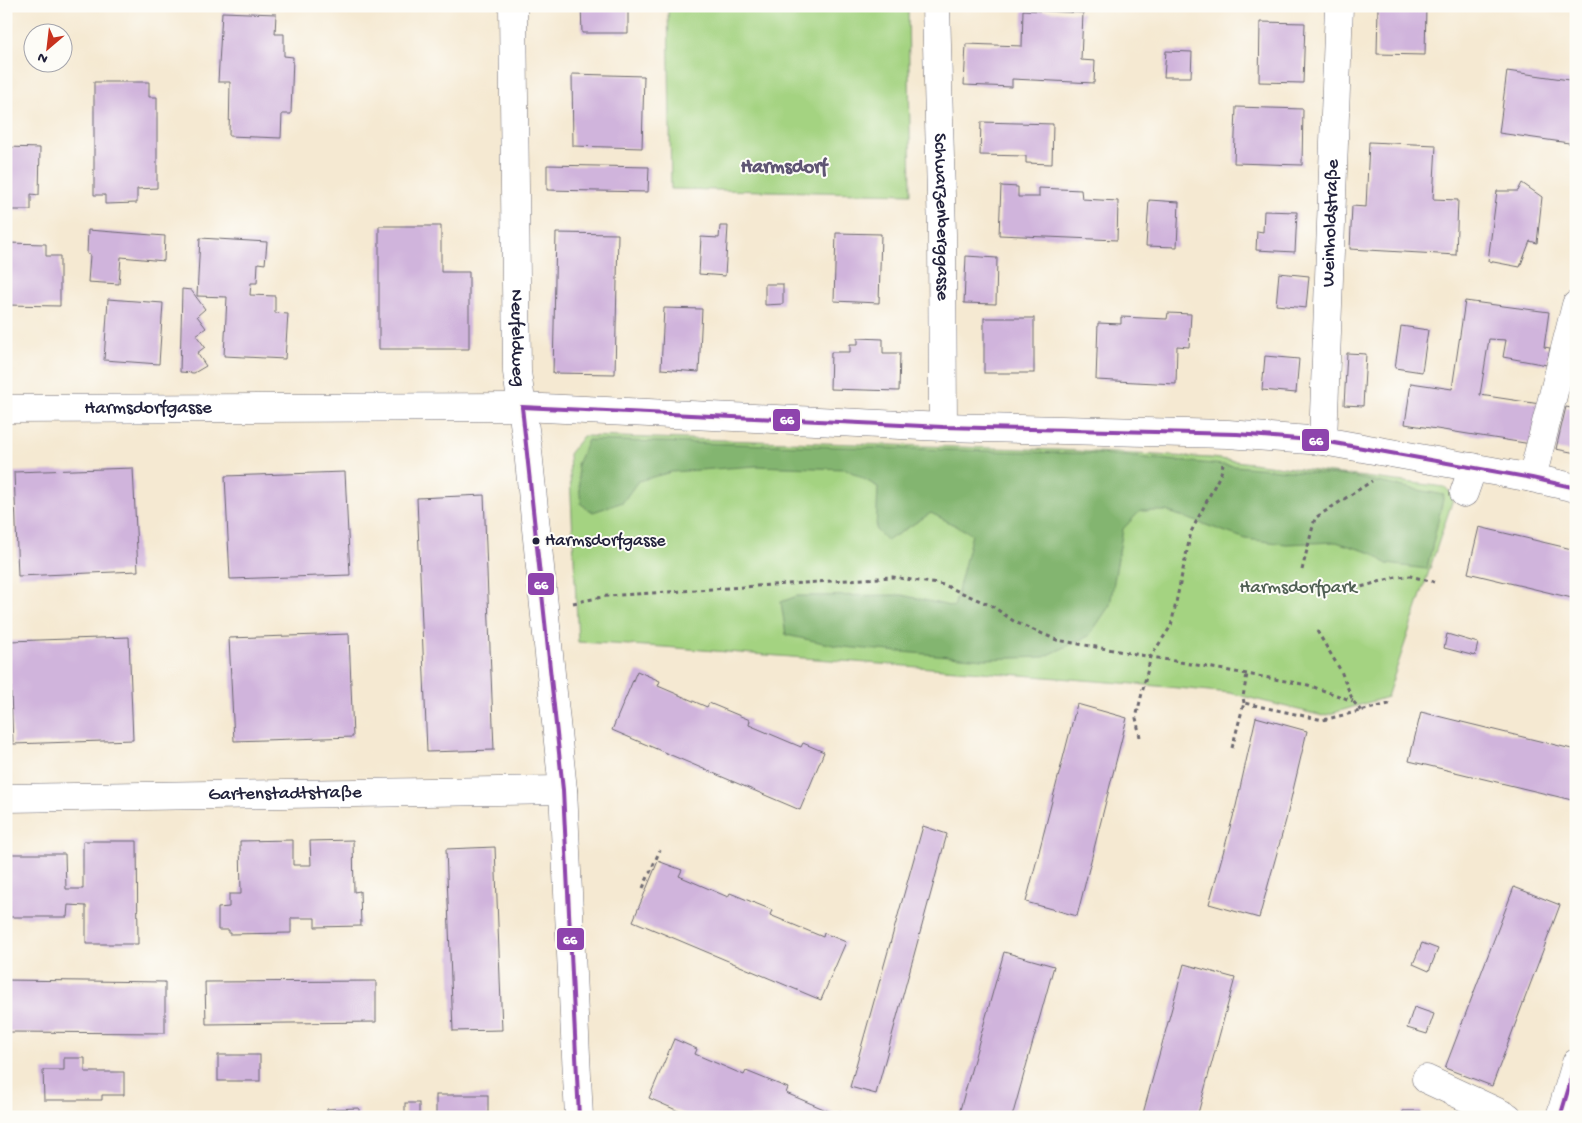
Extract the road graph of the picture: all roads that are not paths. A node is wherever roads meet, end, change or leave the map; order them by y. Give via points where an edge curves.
1 (513, 6) edge
2 (936, 6) edge
3 (1340, 6) edge
4 (1576, 305) edge
5 (522, 407) junction
6 (6, 409) edge
7 (942, 427) junction
8 (1323, 441) junction
9 (1473, 467) junction
10 (1532, 478) junction
11 (1576, 488) edge
12 (1464, 493) dead end
13 (563, 790) junction
14 (6, 798) edge
15 (1576, 1064) edge
16 (1426, 1079) dead end
17 (580, 1117) edge
18 (1508, 1117) edge
19 (1560, 1117) edge

1 - 5 street, Neufeldweg via 517,372
2 - 7 street, Schwarzenberggasse via 942,234
3 - 8 street, Weinholdstraße
4 - 10 street
5 - 6 street, Harmsdorfgasse
5 - 7 street, Harmsdorfgasse
5 - 13 street, Neufeldweg
7 - 8 street, Harmsdorfgasse via 1228,434
8 - 9 street, Harmsdorfgasse
9 - 10 street, Harmsdorfgasse
9 - 12 street
10 - 11 street, Harmsdorfgasse
13 - 14 street, Gartenstadtstraße
13 - 17 street, Neufeldweg
15 - 19 street
16 - 18 street

